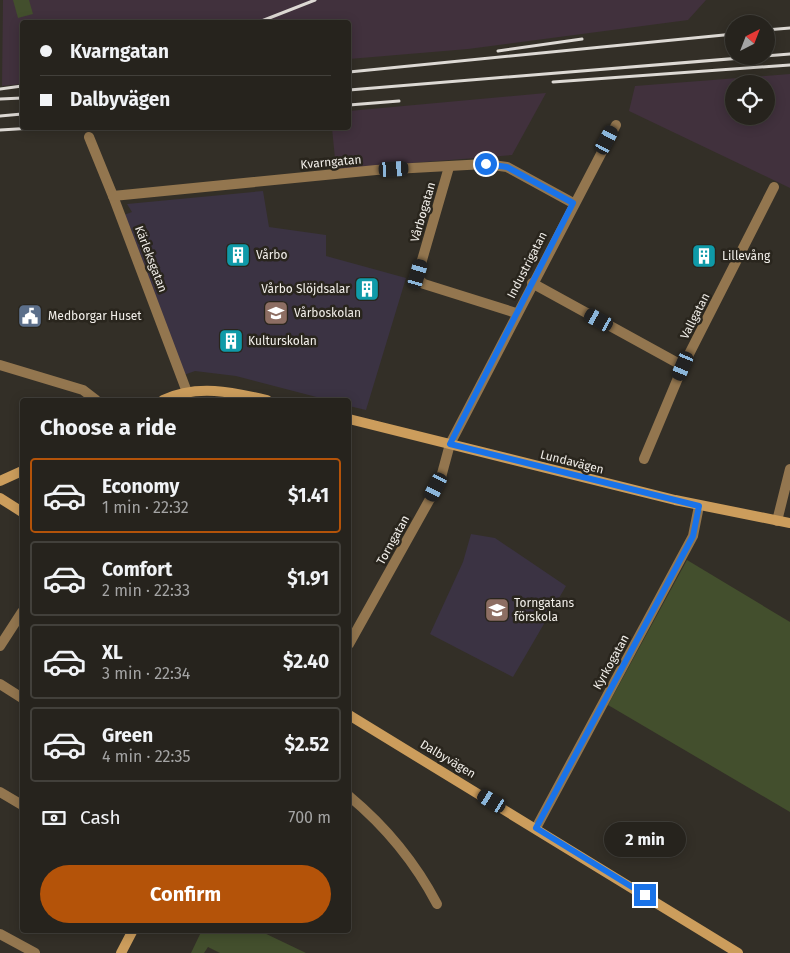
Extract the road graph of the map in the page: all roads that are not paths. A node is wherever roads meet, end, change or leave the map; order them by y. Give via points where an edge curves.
1 (616, 125) dead end
2 (88, 137) dead end
3 (449, 166) junction
4 (774, 187) dead end
5 (113, 196) junction
6 (573, 203) junction
7 (532, 283) junction
8 (516, 313) junction
9 (0, 365) edge
10 (683, 366) junction
11 (187, 392) junction
12 (93, 398) edge
13 (169, 398) edge
14 (255, 398) edge
15 (351, 422) edge
16 (450, 444) junction
17 (644, 459) dead end
18 (790, 469) edge
19 (20, 472) edge
20 (0, 481) edge
21 (0, 498) edge
22 (699, 506) junction
23 (20, 511) edge
24 (777, 521) junction
25 (790, 524) edge
26 (20, 615) edge
27 (351, 640) edge
28 (0, 646) edge
29 (0, 684) edge
30 (20, 697) edge
31 (351, 716) edge
32 (0, 792) edge
33 (351, 798) edge
34 (20, 804) edge
35 (536, 828) junction
36 (437, 904) dead end
37 (132, 933) edge
38 (0, 934) edge
39 (36, 953) edge
40 (122, 953) edge
41 (738, 953) edge

1 - 6 street, Industrigatan
2 - 5 street, Kärleksgatan
3 - 5 street, Kvarngatan via 269,179
3 - 6 street, Kvarngatan via 486,164 507,167
3 - 8 street, Vårbogatan via 419,280
4 - 10 street, Vallgatan
5 - 11 street, Kärleksgatan
6 - 7 street, Industrigatan
7 - 8 street, Industrigatan
7 - 10 street
8 - 16 street, Industrigatan
9 - 12 street via 83,390
10 - 17 street, Vallgatan
11 - 13 main road
11 - 14 main road via 223,391
15 - 16 main road, Lundavägen
16 - 22 main road, Lundavägen
16 - 27 street, Torngatan via 440,481
18 - 24 street
19 - 20 main road
21 - 23 main road
22 - 24 main road, Lundavägen
22 - 35 street, Kyrkogatan via 693,536
24 - 25 main road, Lundavägen
26 - 28 street
29 - 30 street
31 - 35 main road, Dalbyvägen
32 - 34 street
33 - 36 street via 409,858
35 - 41 main road, Dalbyvägen
37 - 40 main road
38 - 39 street

